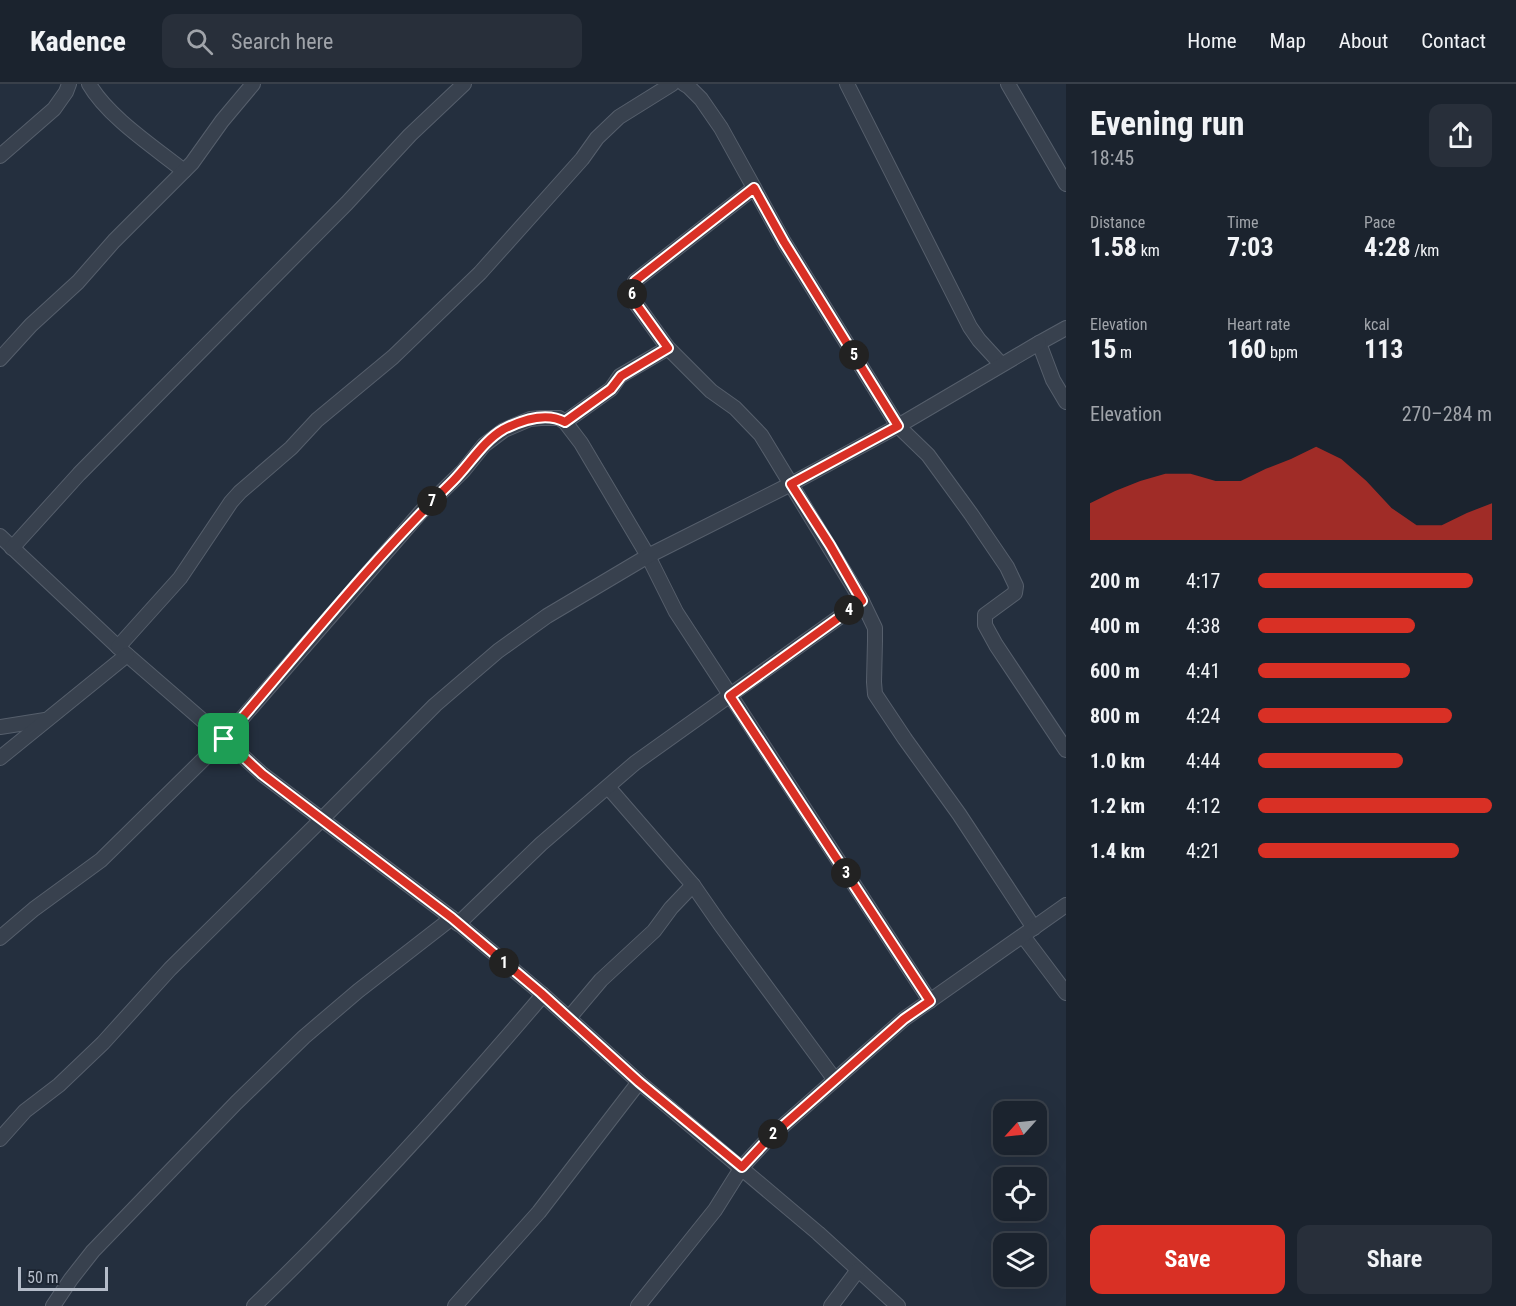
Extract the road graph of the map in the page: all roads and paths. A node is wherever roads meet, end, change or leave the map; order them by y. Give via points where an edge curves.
1 (69, 84) edge
2 (89, 84) edge
3 (252, 84) edge
4 (464, 84) edge
5 (672, 84) edge
6 (684, 84) edge
7 (847, 84) edge
8 (1008, 84) edge
9 (0, 156) edge
10 (184, 171) junction
11 (1066, 184) edge
12 (754, 188) junction
13 (1066, 328) edge
14 (1039, 343) junction
15 (668, 348) junction
16 (0, 359) edge
17 (1001, 364) junction
18 (1066, 402) edge
19 (565, 422) junction
20 (898, 426) junction
21 (791, 484) junction
22 (0, 536) edge
23 (12, 548) junction
24 (648, 556) junction
25 (862, 601) junction
26 (123, 651) junction
27 (730, 696) junction
28 (47, 720) junction
29 (0, 727) edge
30 (224, 739) junction
31 (1066, 750) edge
32 (0, 758) edge
33 (608, 787) junction
34 (322, 819) junction
35 (693, 885) junction
36 (1066, 905) edge
37 (455, 921) junction
38 (1029, 932) junction
39 (0, 938) edge
40 (1066, 993) edge
41 (543, 995) junction
42 (930, 1001) junction
43 (569, 1018) junction
44 (835, 1080) junction
45 (639, 1082) junction
46 (0, 1139) edge
47 (742, 1167) junction
48 (858, 1270) junction
49 (53, 1306) edge
50 (254, 1306) edge
51 (455, 1306) edge
52 (638, 1306) edge
53 (831, 1306) edge
54 (898, 1306) edge

1 - 9 street via 54,109
2 - 10 street via 118,118
3 - 10 street
4 - 23 street via 79,474
5 - 26 street via 604,131 480,273 393,357 317,420 240,492
6 - 12 street via 709,110
7 - 17 street via 970,327
8 - 11 street
10 - 16 street
12 - 15 street via 632,286 634,301
12 - 20 street
13 - 14 street
14 - 17 street
14 - 18 street
15 - 19 street via 621,376 611,389
15 - 21 street via 760,435
17 - 20 street
19 - 24 street
19 - 30 street via 550,417 530,419 504,429 484,445
20 - 21 street
20 - 31 street via 928,455 1007,567 1015,592 986,615 985,625
21 - 24 street
21 - 25 street
22 - 23 street
23 - 26 street
24 - 27 street via 676,612
24 - 34 street via 547,615 498,651 435,705
25 - 27 street
25 - 38 street via 874,628 875,694 959,814
26 - 28 street
26 - 30 street
27 - 33 street via 635,763
27 - 42 street
28 - 29 street
28 - 32 street
30 - 34 street via 262,774
30 - 39 street via 101,860
33 - 35 street
33 - 37 street
34 - 37 street
34 - 46 street via 170,969 103,1043 25,1111
35 - 43 street
35 - 44 street
36 - 38 street
37 - 41 street
37 - 49 street via 349,998 304,1037 93,1251
38 - 40 street
38 - 42 street
41 - 43 street
41 - 50 street via 420,1136
42 - 44 street
43 - 45 street
44 - 47 street
45 - 47 street
45 - 51 street via 538,1212
47 - 48 street
47 - 52 street via 715,1210
48 - 53 street
48 - 54 street

